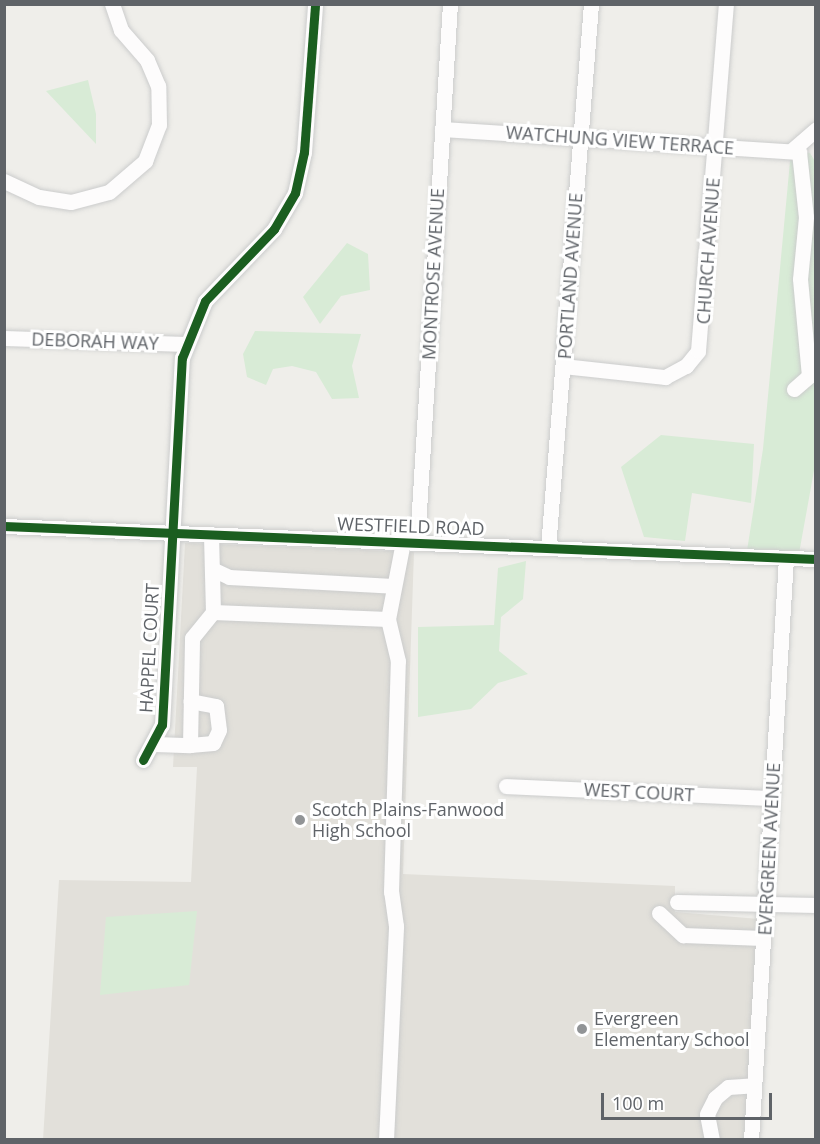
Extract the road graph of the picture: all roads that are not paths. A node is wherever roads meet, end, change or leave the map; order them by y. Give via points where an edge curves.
1 (112, 4) edge
2 (315, 4) edge
3 (450, 4) edge
4 (591, 4) edge
5 (726, 4) edge
6 (442, 129) junction
7 (816, 129) edge
8 (581, 138) junction
9 (716, 146) junction
10 (795, 152) junction
11 (4, 181) edge
12 (4, 338) edge
13 (186, 344) junction
14 (563, 366) junction
15 (794, 389) dead end
16 (4, 526) edge
17 (172, 532) junction
18 (211, 534) junction
19 (410, 542) junction
20 (548, 548) junction
21 (786, 558) junction
22 (816, 559) edge
23 (212, 569) junction
24 (393, 586) junction
25 (213, 612) junction
26 (388, 619) junction
27 (190, 701) junction
28 (155, 744) junction
29 (190, 745) junction
30 (143, 760) dead end
31 (506, 786) dead end
32 (772, 798) junction
33 (677, 902) dead end
34 (765, 904) junction
35 (816, 905) edge
36 (659, 914) dead end
37 (763, 938) junction
38 (754, 1085) junction
39 (386, 1140) edge
40 (712, 1140) edge
41 (751, 1140) edge

1 - 11 street via 121,30 147,60 158,86 159,125 145,161 117,188 81,201 45,199
2 - 13 street, HAPPEL COURT via 304,152 295,193 274,229 217,284
3 - 6 street, MONTROSE AVENUE
4 - 8 street, PORTLAND AVENUE
5 - 9 street, CHURCH AVENUE
6 - 8 street, WATCHUNG VIEW TERRACE
6 - 19 street, MONTROSE AVENUE
7 - 10 street
8 - 9 street, WATCHUNG VIEW TERRACE
8 - 14 street, PORTLAND AVENUE
9 - 10 street, WATCHUNG VIEW TERRACE
9 - 14 street, CHURCH AVENUE via 703,333 693,360 678,372 655,377
10 - 15 street via 806,217 801,279 809,376
12 - 13 street, DEBORAH WAY
13 - 17 street, HAPPEL COURT via 176,393
14 - 20 street, PORTLAND AVENUE
16 - 17 street, WESTFIELD ROAD
17 - 18 street, WESTFIELD ROAD
17 - 28 street, HAPPEL COURT via 162,725
18 - 19 street, WESTFIELD ROAD
18 - 23 street
19 - 20 street, WESTFIELD ROAD
19 - 24 street, MONTROSE AVENUE
20 - 21 street, WESTFIELD ROAD
21 - 22 street, WESTFIELD ROAD
21 - 32 street, EVERGREEN AVENUE
23 - 24 street via 229,577
23 - 25 street
24 - 26 street, MONTROSE AVENUE
25 - 26 street
25 - 27 street via 192,638
26 - 39 street via 398,661 391,892 396,926
27 - 29 street
27 - 29 street via 216,706 219,730 213,743
28 - 29 street
28 - 30 street, HAPPEL COURT
31 - 32 street, WEST COURT
32 - 34 street, EVERGREEN AVENUE
33 - 34 street
34 - 35 street
34 - 37 street, EVERGREEN AVENUE
36 - 37 street via 683,935
37 - 38 street, EVERGREEN AVENUE
38 - 40 street via 728,1087 715,1098 707,1114
38 - 41 street, EVERGREEN AVENUE

